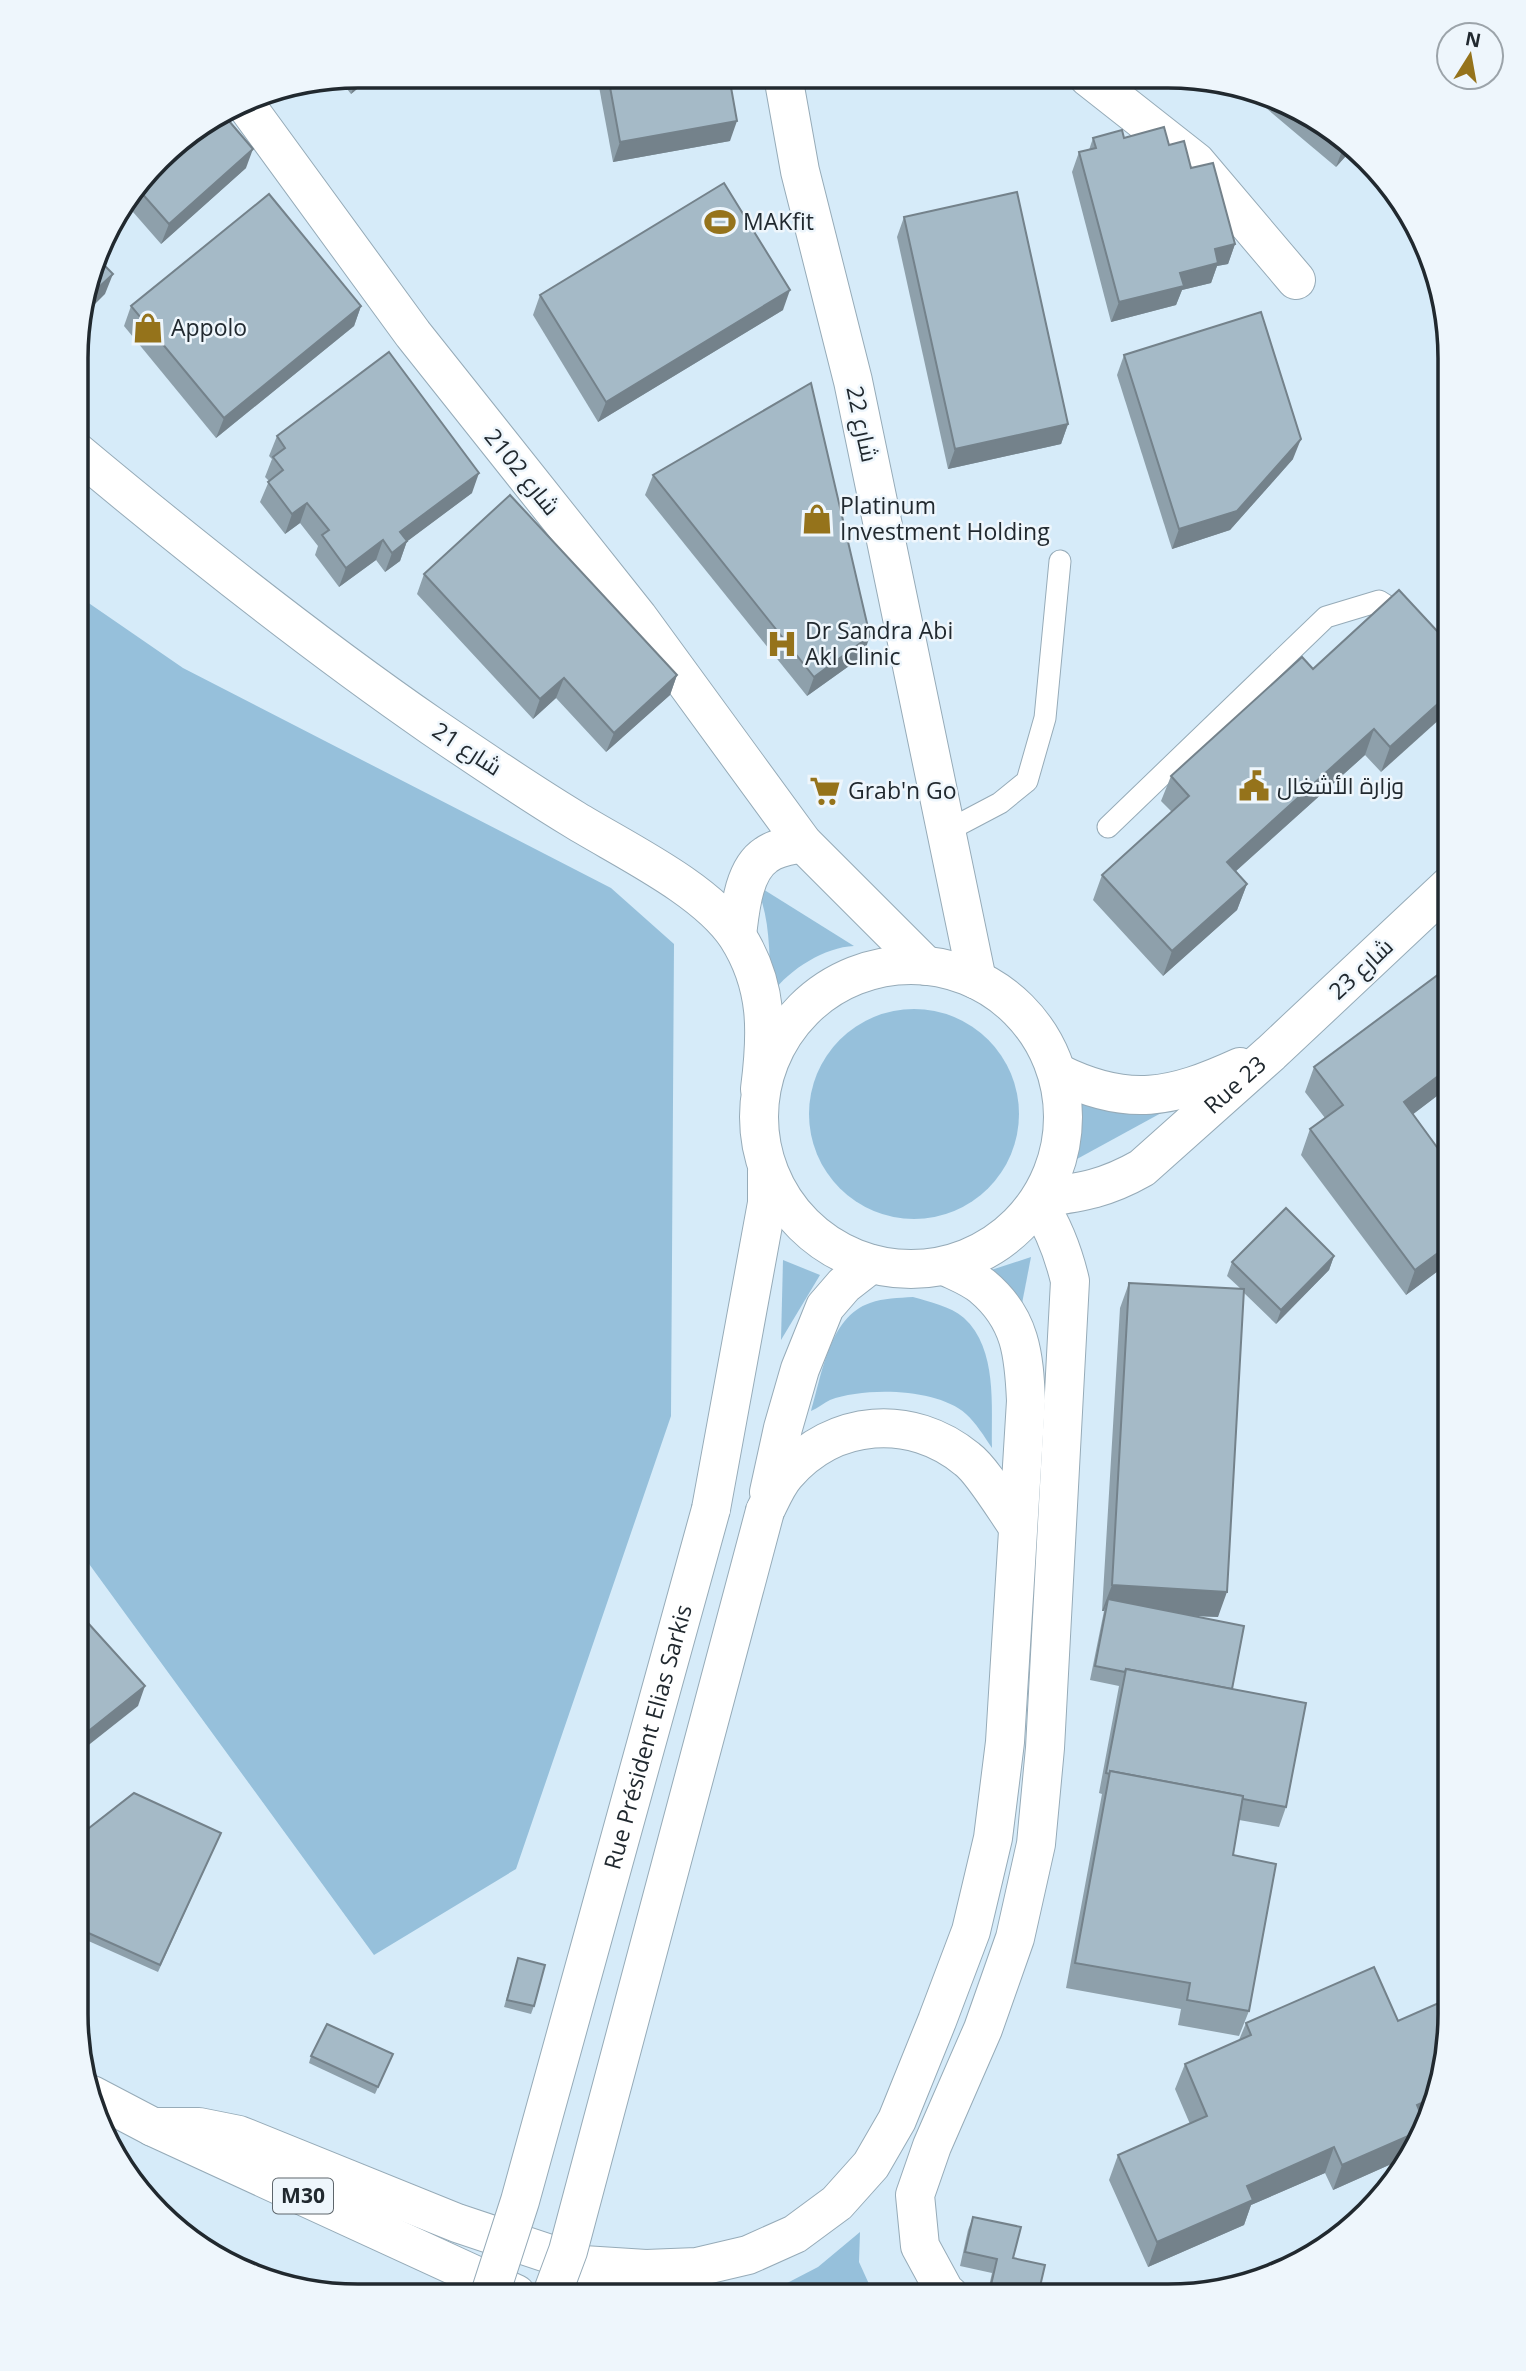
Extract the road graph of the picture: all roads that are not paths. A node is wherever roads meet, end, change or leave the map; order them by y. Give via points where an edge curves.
1 (785, 87) edge
2 (1101, 87) edge
3 (250, 110) edge
4 (1296, 280) dead end
5 (88, 461) edge
6 (1060, 561) dead end
7 (1419, 626) edge
8 (1108, 827) dead end
9 (946, 832) junction
10 (803, 843) junction
11 (1438, 896) edge
12 (737, 935) junction
13 (926, 965) junction
14 (977, 980) junction
15 (1271, 1053) junction
16 (1058, 1073) junction
17 (760, 1089) junction
18 (767, 1171) junction
19 (1039, 1200) junction
20 (871, 1264) junction
21 (945, 1266) junction
22 (765, 1511) junction
23 (1018, 1527) junction
24 (1010, 1650) junction
25 (1049, 1650) junction
26 (102, 2100) edge
27 (153, 2127) junction
28 (492, 2284) edge
29 (494, 2284) edge
30 (555, 2284) edge
31 (941, 2284) edge

1 - 9 main road, شارع 22 via 800,171 853,381
2 - 4 main road via 1196,162
3 - 10 main road, شارع 2102 via 413,334 638,617
5 - 12 main road, شارع 21 via 330,653 471,753 704,900
6 - 9 lane via 1045,718 1027,781 1000,803
7 - 8 lane via 1379,601 1326,617
9 - 14 main road, شارع 22
10 - 12 main road via 763,856 742,896
10 - 13 main road, شارع 2102
11 - 15 main road, شارع 23
12 - 17 main road, شارع 21 via 755,971 765,1009
13 - 14 main road
13 - 17 main road via 880,967 838,983 801,1010 775,1047
14 - 16 main road via 1012,1003 1040,1035
15 - 16 main road, Rue 23 via 1207,1082 1152,1095 1080,1084
15 - 19 main road, Rue 23 via 1142,1168 1092,1191
16 - 19 main road via 1064,1115 1058,1158
17 - 18 main road via 758,1131
18 - 20 main road via 808,1230 837,1251
18 - 28 main road, Rue Président Elias Sarkis, bridge via 767,1203 711,1509 520,2201
19 - 21 main road via 998,1243
19 - 25 main road via 1064,1253 1070,1281
20 - 21 main road via 908,1270
20 - 22 main road via 825,1307 800,1369
21 - 23 main road via 982,1286 1010,1316 1024,1354 1026,1401
22 - 23 main road via 785,1475 815,1447 853,1431 894,1427 934,1438 969,1460
22 - 30 main road, bridge via 575,2226
23 - 24 main road
24 - 25 main road
24 - 27 main road via 993,1838 971,1931 952,1983 897,2120 871,2165 836,2203 795,2234 748,2255 697,2267 583,2265 457,2223 239,2135 199,2127
25 - 31 main road via 1036,1844 1015,1938 915,2195 920,2246
26 - 27 main road, M30
27 - 29 main road, M30

